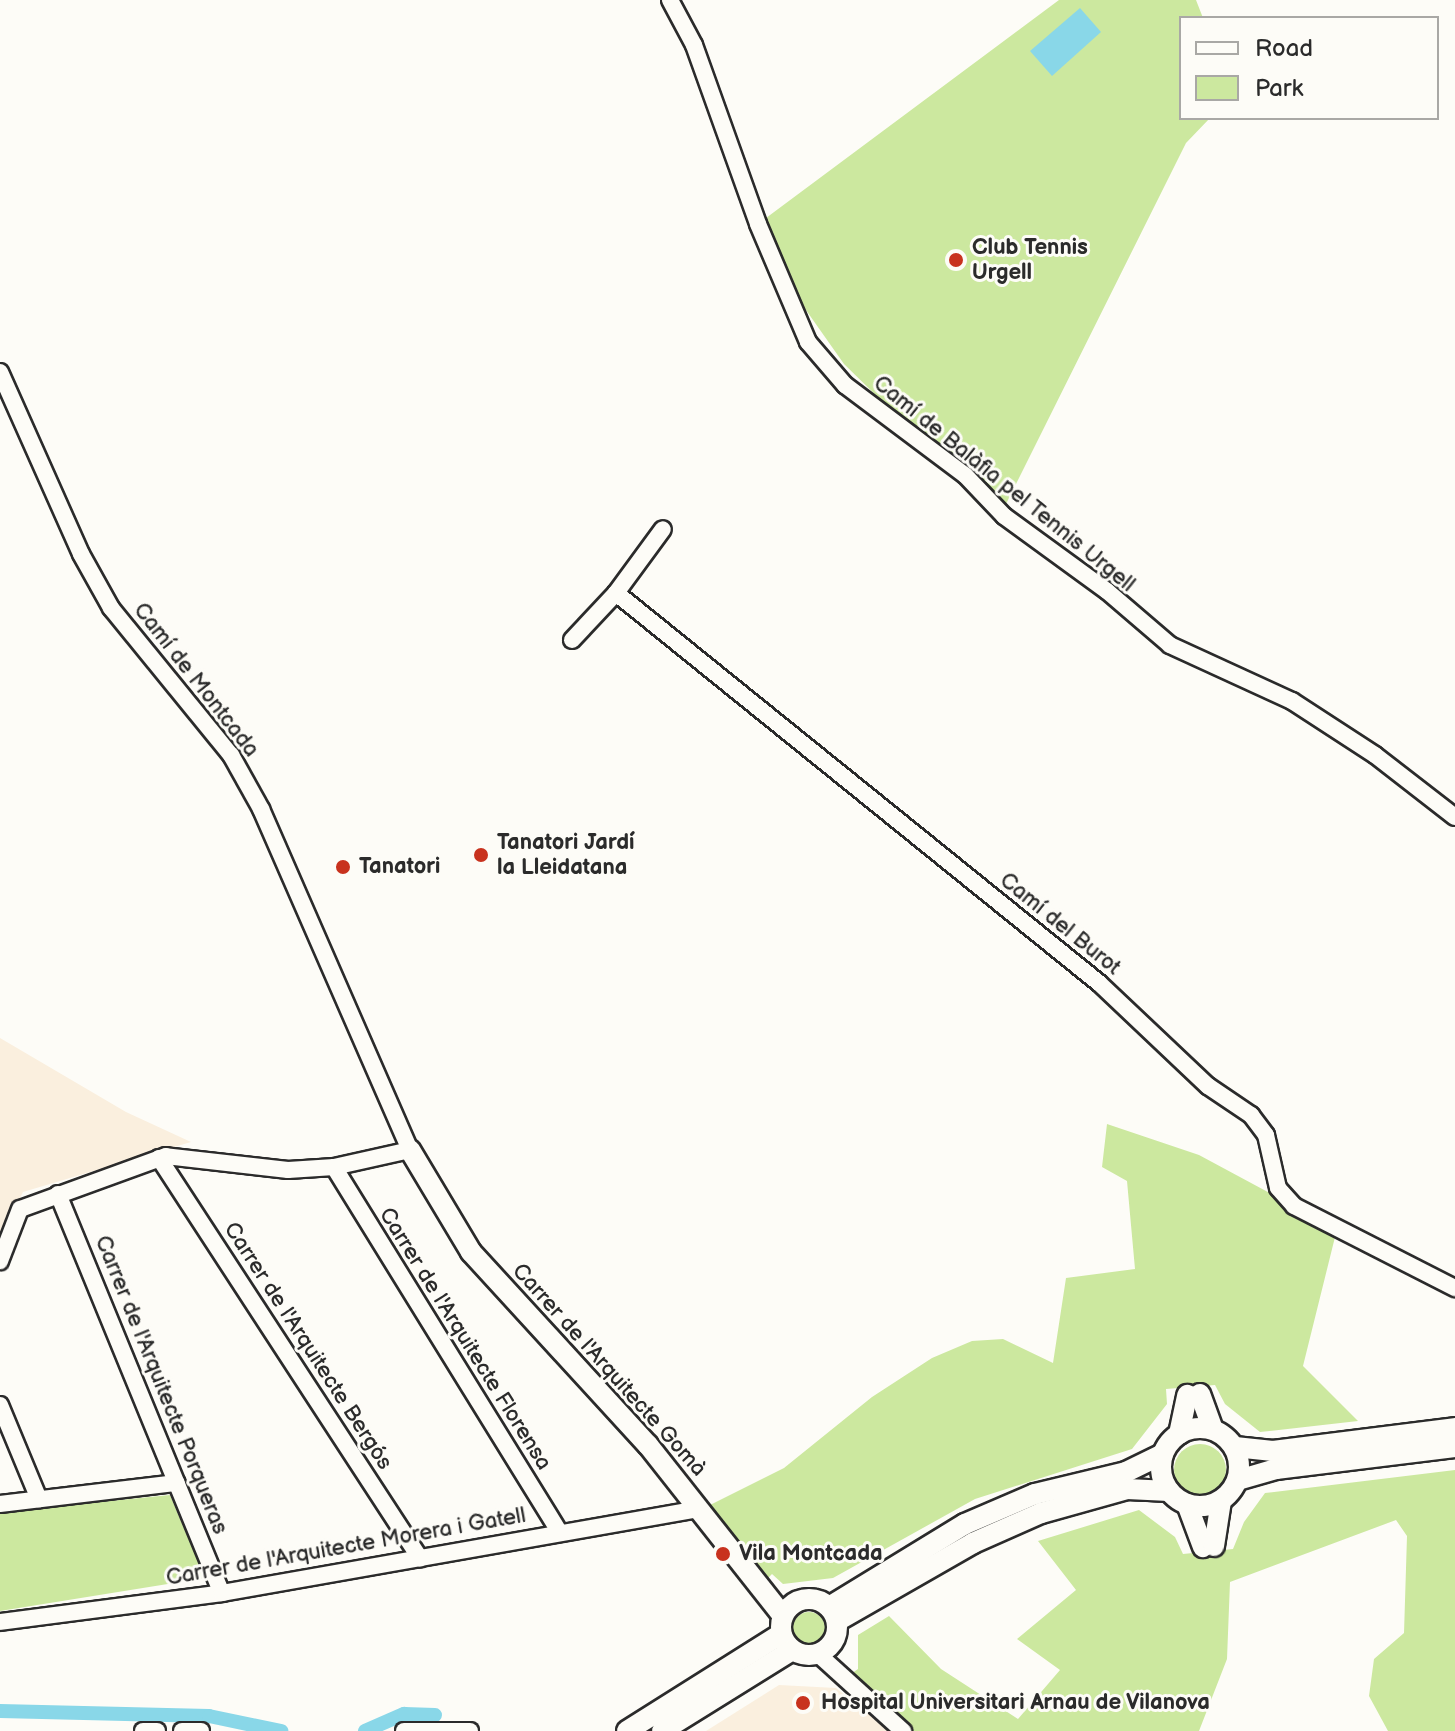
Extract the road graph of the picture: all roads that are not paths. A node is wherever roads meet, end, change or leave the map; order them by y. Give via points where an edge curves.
1 (670, 0) edge
2 (0, 372) edge
3 (663, 529) dead end
4 (616, 593) junction
5 (572, 640) dead end
6 (1455, 817) edge
7 (410, 1150) junction
8 (159, 1158) junction
9 (334, 1167) junction
10 (58, 1194) junction
11 (0, 1261) edge
12 (1455, 1288) edge
13 (0, 1405) edge
14 (1455, 1428) edge
15 (1213, 1430) junction
16 (1179, 1434) junction
17 (1235, 1447) junction
18 (1455, 1447) edge
19 (1163, 1454) junction
20 (1238, 1480) junction
21 (177, 1483) junction
22 (1169, 1491) junction
23 (39, 1499) junction
24 (1221, 1501) junction
25 (0, 1504) edge
26 (1187, 1504) junction
27 (699, 1509) junction
28 (560, 1533) junction
29 (420, 1558) junction
30 (222, 1593) junction
31 (833, 1614) junction
32 (0, 1622) edge
33 (785, 1633) junction
34 (818, 1654) junction
35 (143, 1731) edge
36 (157, 1731) edge
37 (182, 1731) edge
38 (201, 1731) edge
39 (404, 1731) edge
40 (470, 1731) edge
41 (627, 1731) edge
42 (662, 1731) edge
43 (903, 1731) edge

1 - 6 street, Camí de Balàfia pel Tennis Urgell via 694,45 758,224 808,342 845,385 965,475 1004,516 1170,645 1292,701 1375,755
2 - 7 street, Camí de Montcada via 81,554 111,608 231,755 261,809
3 - 4 street
4 - 5 street
4 - 12 street, Camí del Burot via 1099,983 1208,1086 1251,1115 1266,1135 1278,1188 1294,1206
7 - 9 street
7 - 27 street, Carrer de l'Arquitecte Gomà via 471,1252
8 - 9 street via 186,1156 288,1170
8 - 10 street
8 - 29 street, Carrer de l'Arquitecte Bergós
9 - 28 street, Carrer de l'Arquitecte Florensa
10 - 11 street via 20,1209
10 - 21 street, Carrer de l'Arquitecte Porqueras
13 - 23 street
14 - 17 street via 1273,1451
15 - 16 street
15 - 16 street via 1194,1395
15 - 17 street
16 - 19 street
17 - 20 street
18 - 20 street via 1276,1469
19 - 22 street via 1161,1473
19 - 31 street via 1126,1472 1035,1494 965,1524
20 - 24 street
21 - 23 street
21 - 30 street, Carrer de l'Arquitecte Porqueras
22 - 26 street
22 - 31 street via 1127,1489 1041,1513
23 - 25 street
24 - 26 street
24 - 26 street via 1208,1546
27 - 28 street, Carrer de l'Arquitecte Morera i Gatell
27 - 33 street, Carrer de l'Arquitecte Gomà
28 - 29 street, Carrer de l'Arquitecte Morera i Gatell
29 - 30 street, Carrer de l'Arquitecte Morera i Gatell
30 - 32 street, Carrer de l'Arquitecte Morera i Gatell
31 - 33 street via 815,1599 800,1600
31 - 34 street via 835,1639
33 - 34 street
33 - 41 street
33 - 42 street
34 - 43 street
35 - 36 street
37 - 38 street
39 - 40 street

